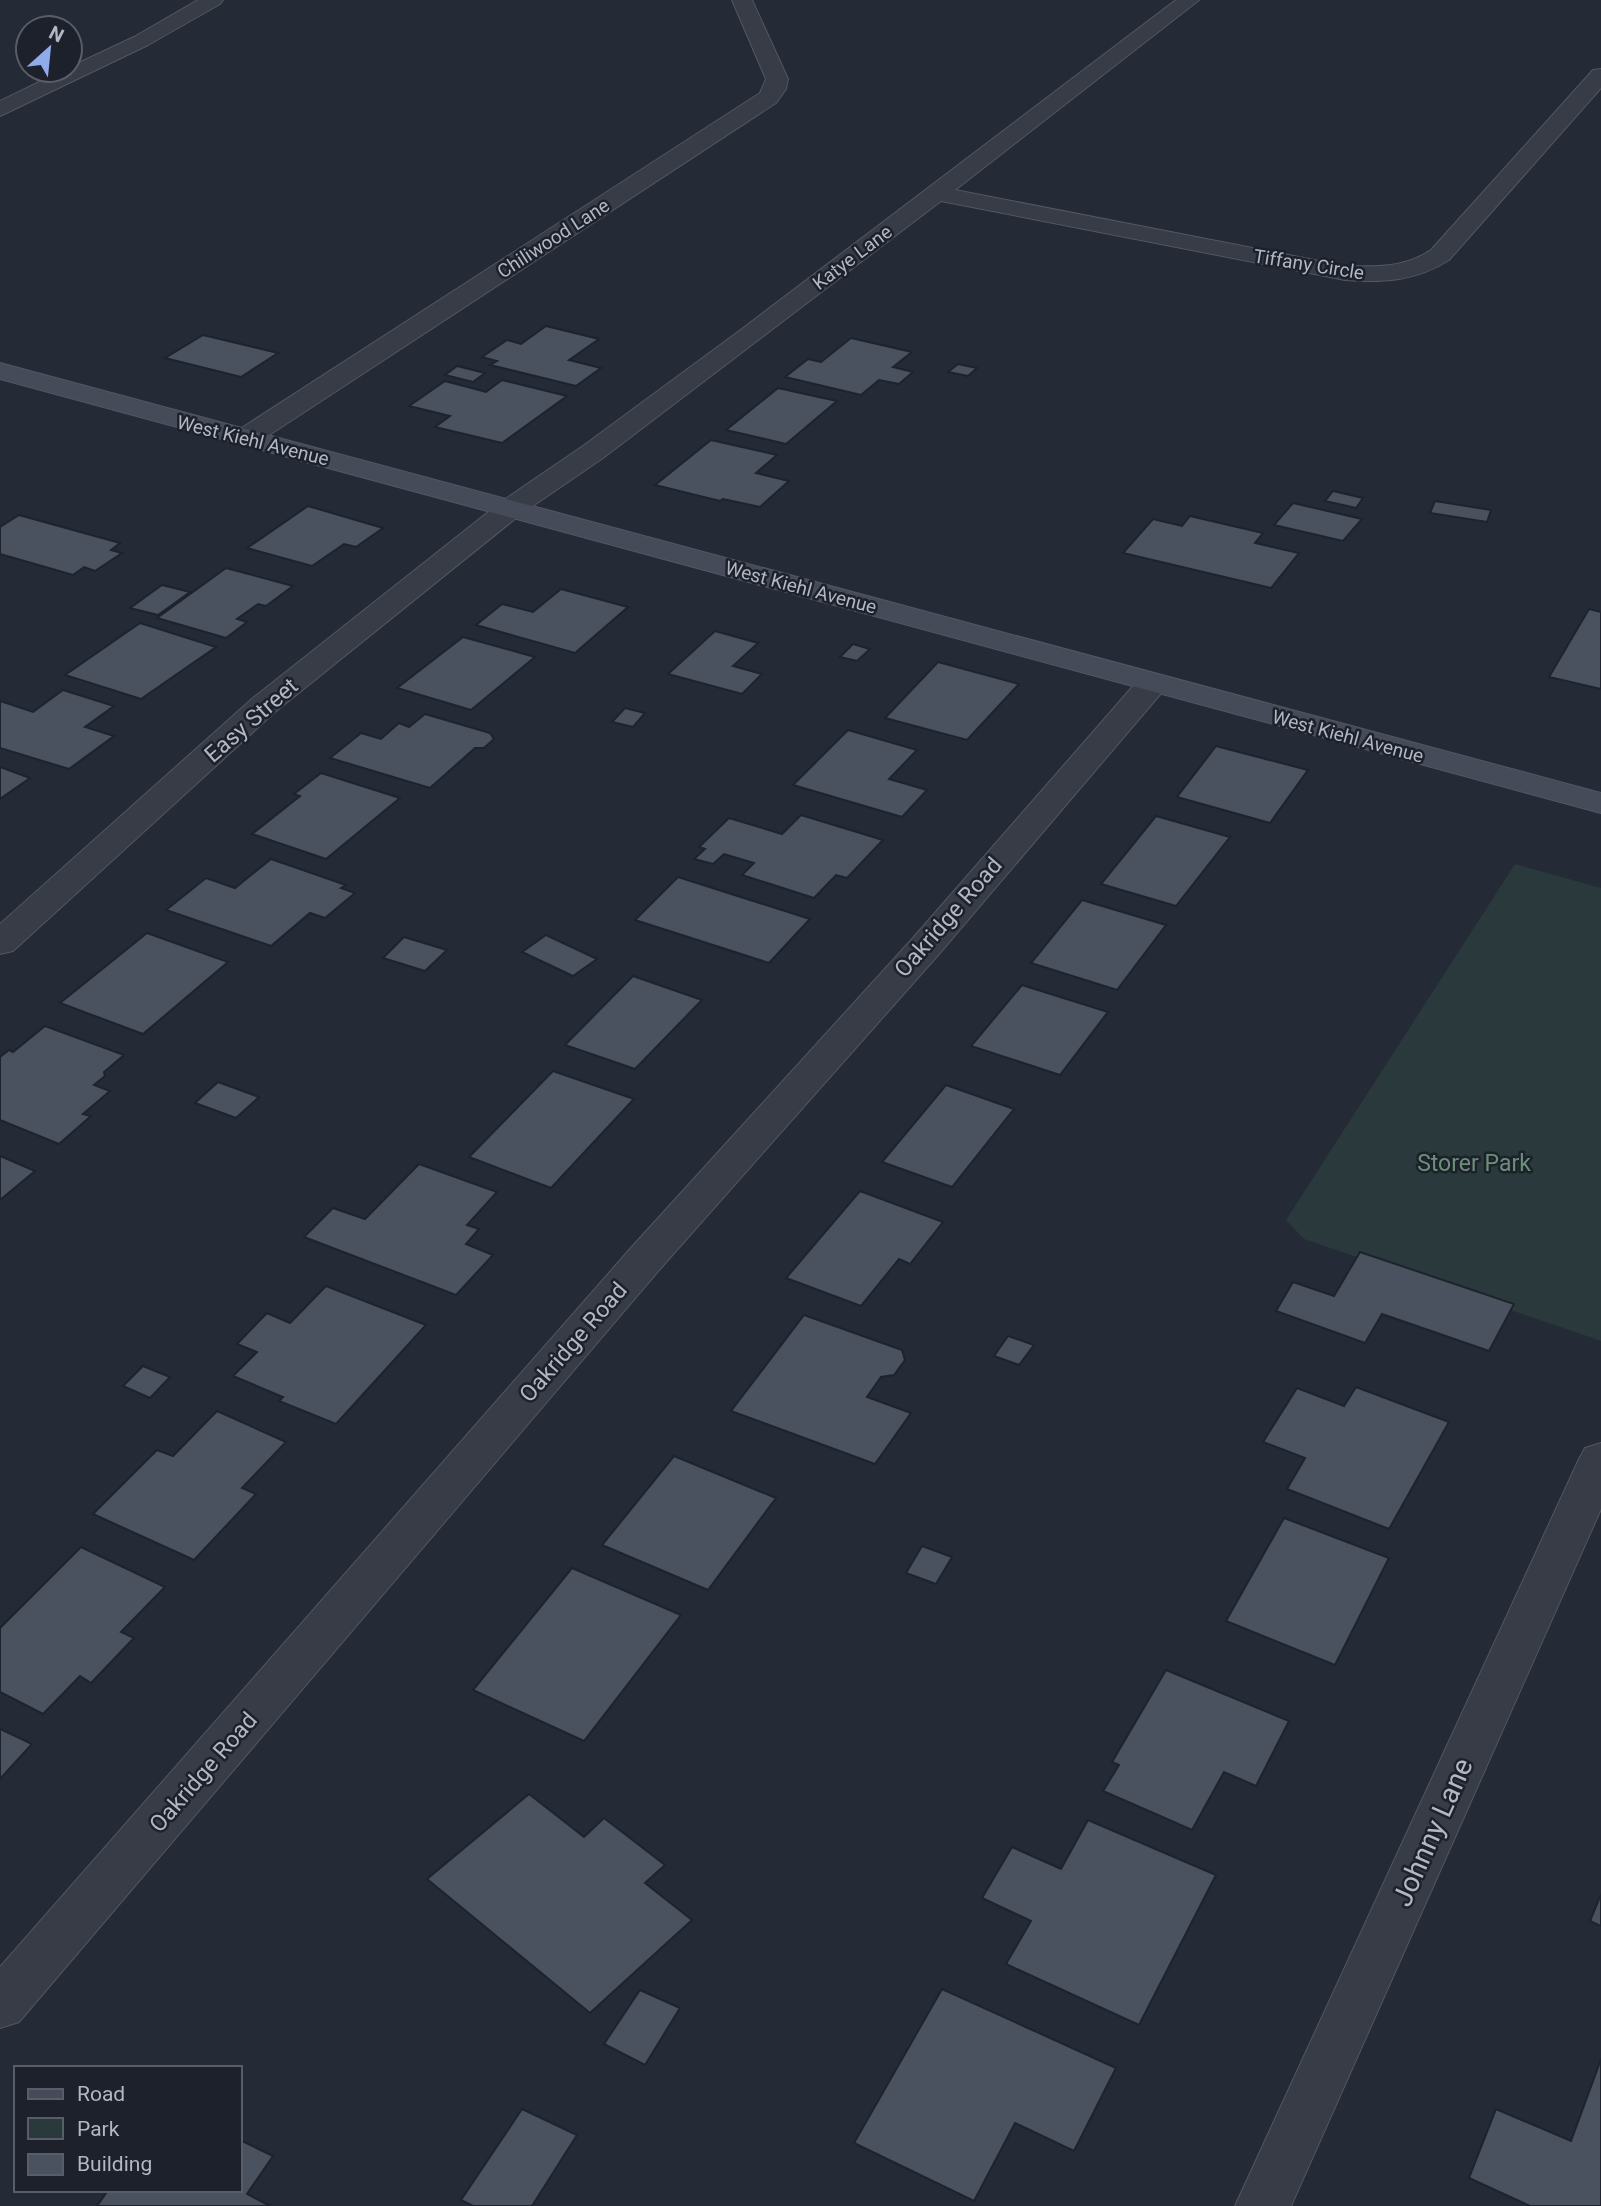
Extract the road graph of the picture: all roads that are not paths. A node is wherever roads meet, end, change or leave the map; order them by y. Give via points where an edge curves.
1 (213, 0) edge
2 (742, 0) edge
3 (1189, 0) edge
4 (1601, 75) edge
5 (0, 108) edge
6 (937, 193) junction
7 (0, 371) edge
8 (247, 437) junction
9 (511, 508) junction
10 (1152, 684) junction
11 (1601, 803) edge
12 (0, 943) edge
13 (1601, 1459) edge
14 (0, 2005) edge
15 (1263, 2206) edge

1 - 5 street via 141,41
2 - 8 street, Chiliwood Lane via 777,79 768,99
3 - 6 street, Katye Lane
4 - 6 street, Tiffany Circle via 1440,256 1404,272 1345,273
6 - 9 street, Katye Lane via 593,452
7 - 8 street, West Kiehl Avenue
8 - 9 street, West Kiehl Avenue
9 - 10 street, West Kiehl Avenue
9 - 12 street, Easy Street via 264,705
10 - 11 street, West Kiehl Avenue
10 - 14 street, Oakridge Road via 926,946 645,1259
13 - 15 street, Johnny Lane

